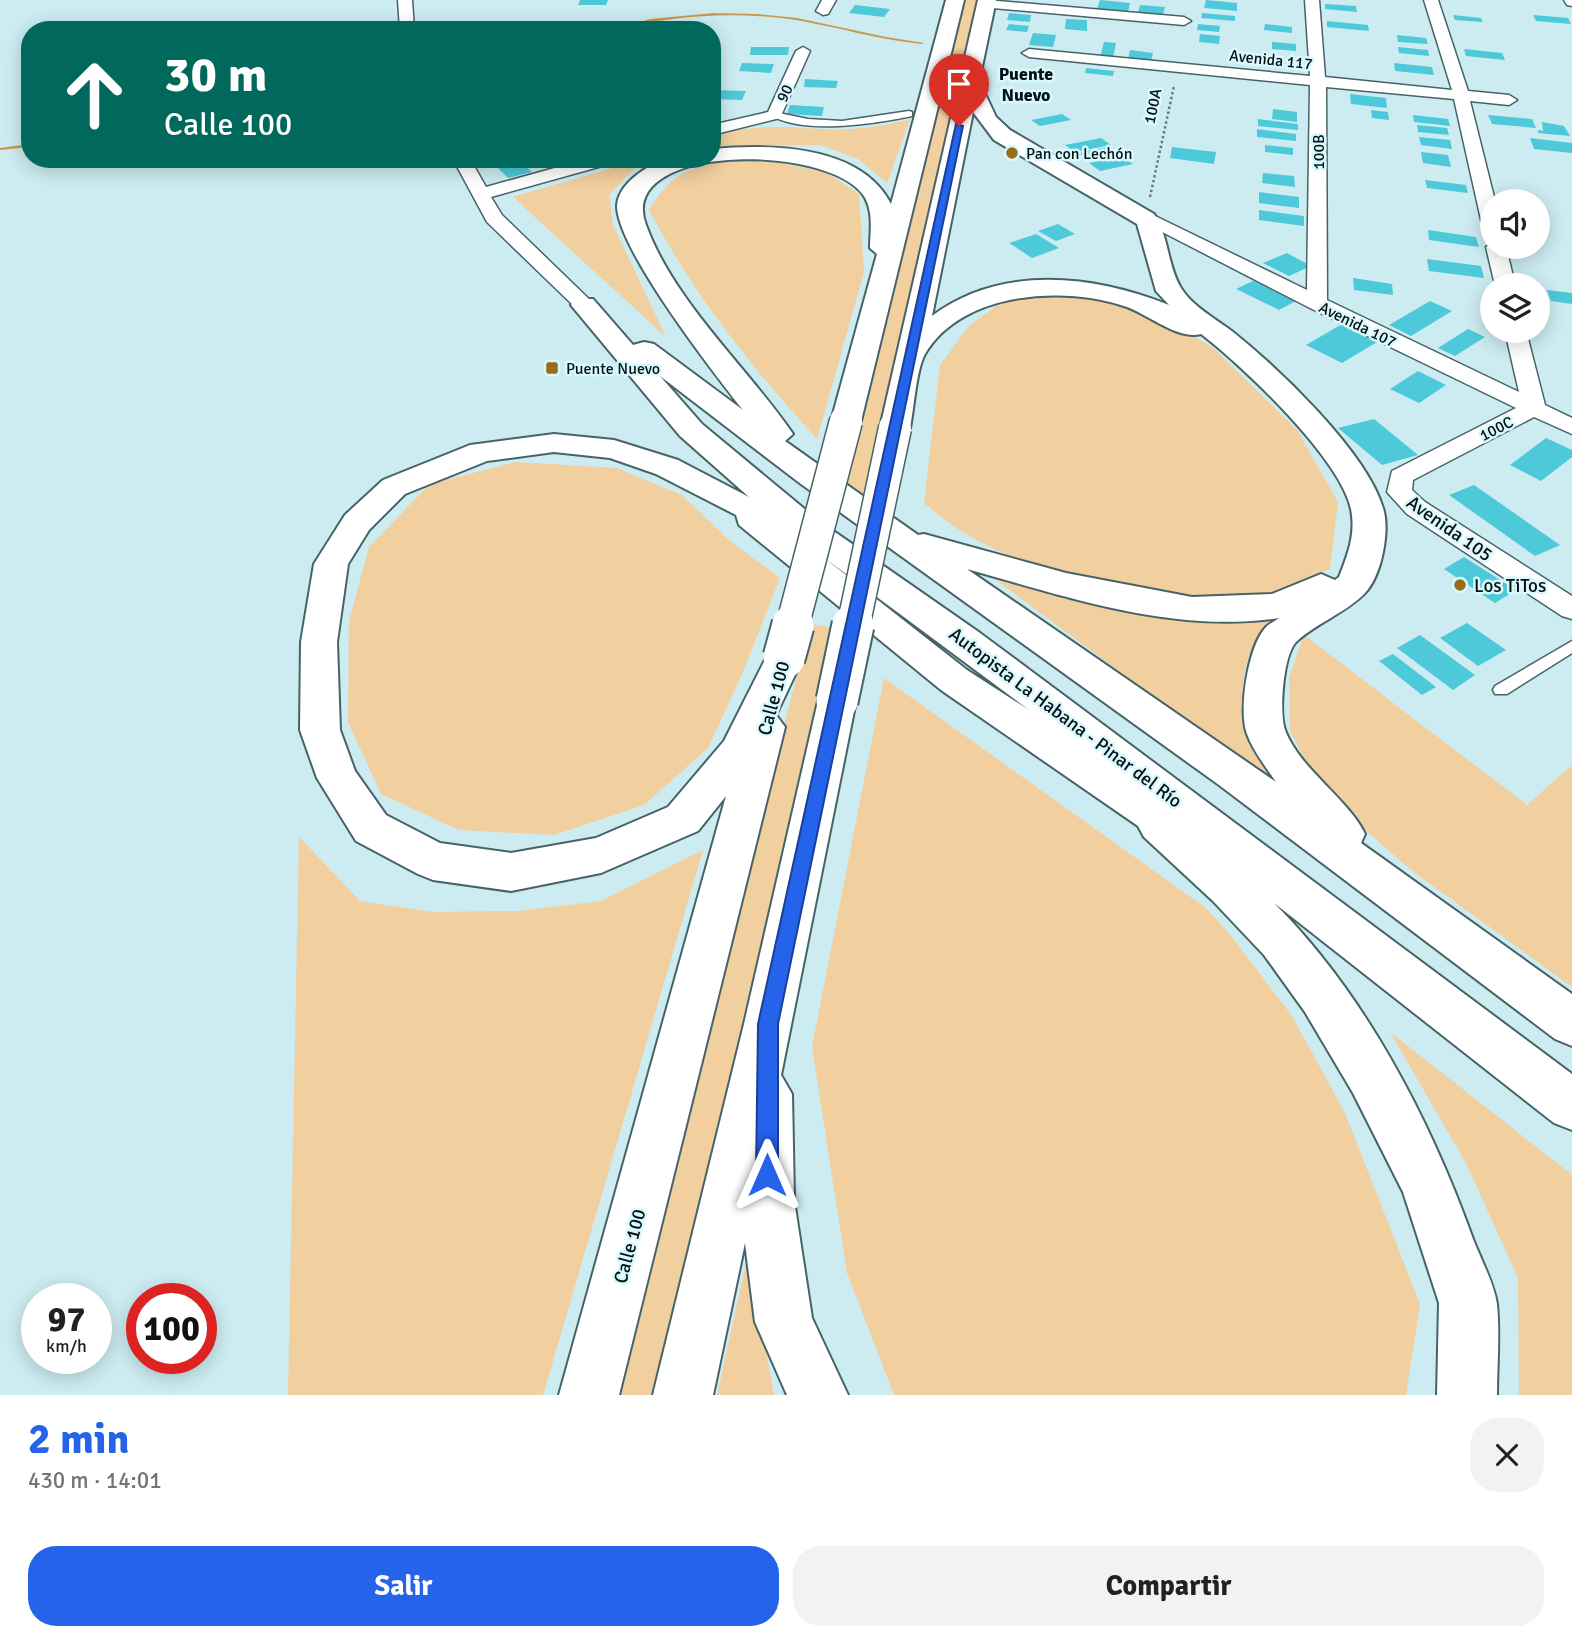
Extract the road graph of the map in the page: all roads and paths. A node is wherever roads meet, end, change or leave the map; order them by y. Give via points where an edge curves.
1 (405, 0) edge
2 (955, 0) edge
3 (1312, 0) edge
4 (1431, 0) edge
5 (986, 2) edge
6 (406, 21) edge
7 (1184, 22) dead end
8 (803, 51) dead end
9 (1029, 53) dead end
10 (1179, 62) junction
11 (969, 80) junction
12 (1318, 82) junction
13 (1461, 95) junction
14 (1509, 100) dead end
15 (909, 114) dead end
16 (774, 115) junction
17 (721, 128) edge
18 (721, 156) edge
19 (466, 168) edge
20 (575, 168) edge
21 (668, 168) edge
22 (1483, 189) edge
23 (481, 194) junction
24 (1146, 219) junction
25 (882, 275) junction
26 (1317, 304) junction
27 (584, 305) junction
28 (1519, 343) edge
29 (914, 350) junction
30 (1534, 408) junction
31 (1572, 427) edge
32 (691, 430) junction
33 (818, 481) junction
34 (1399, 492) joint
35 (734, 502) junction
36 (807, 529) junction
37 (892, 534) junction
38 (1572, 609) edge
39 (1572, 646) edge
40 (784, 658) junction
41 (1501, 690) dead end
42 (1133, 803) junction
43 (1445, 930) junction
44 (1374, 951) junction
45 (1572, 1023) edge
46 (768, 1024) junction
47 (1572, 1105) edge
48 (589, 1395) edge
49 (683, 1395) edge
50 (818, 1395) edge
51 (1467, 1395) edge

1 - 6 street
2 - 25 highway, Calle 100
3 - 12 street, 100B
4 - 13 street
5 - 7 street
5 - 11 highway
8 - 16 street, 90
9 - 10 street, Avenida 117
10 - 12 street, Avenida 117
10 - 24 path, 100A
11 - 24 highway via 987,119 1002,135
11 - 29 highway
12 - 13 street, Avenida 117
12 - 26 street, 100B
13 - 14 street, Avenida 117
13 - 22 street
15 - 16 lane via 842,124
16 - 17 street, 90
18 - 25 highway via 779,153 819,161 852,175 874,192 883,210
19 - 23 street, Autopista La Habana - Pinar del Río
20 - 23 street
21 - 33 highway via 644,181 633,192 628,207 643,246 691,322
23 - 27 street, Autopista La Habana - Pinar del Río via 494,218
24 - 26 street, Avenida 107
24 - 43 highway via 1169,291 1321,431 1367,508 1369,546 1353,584 1278,637 1262,705 1266,733 1325,816
25 - 40 highway, Calle 100, bridge
26 - 30 street, Avenida 107
27 - 32 highway, Autopista La Habana - Pinar del Río
27 - 33 highway, Autopista La Habana - Pinar del Río
28 - 30 street, 100C
29 - 37 highway via 951,315 1010,291 1087,288 1159,309 1217,343 1306,427 1350,511 1349,557 1322,586 1277,606 1192,610 1066,585
29 - 46 highway, bridge
30 - 31 street, Avenida 107
30 - 34 street, 100C via 1401,476
32 - 35 highway
32 - 36 highway, Autopista La Habana - Pinar del Río
33 - 37 highway, Autopista La Habana - Pinar del Río
34 - 38 street, Avenida 105 via 1416,508
35 - 36 highway
35 - 40 highway via 667,467 614,449 554,443 481,452 394,487 357,523 331,565 319,642 320,730 337,778 371,828 433,861 511,872 601,855 682,819 739,751
35 - 42 highway via 954,680
36 - 44 highway, Autopista La Habana - Pinar del Río via 967,642
37 - 43 highway, Autopista La Habana - Pinar del Río via 1233,773
39 - 41 lane
40 - 48 highway, Calle 100
42 - 44 highway
42 - 51 highway via 1229,887 1280,940 1322,996 1371,1076 1426,1182 1468,1303
43 - 45 highway, Autopista La Habana - Pinar del Río
44 - 47 highway, Autopista La Habana - Pinar del Río
46 - 49 highway
46 - 50 highway via 767,1200 784,1322

